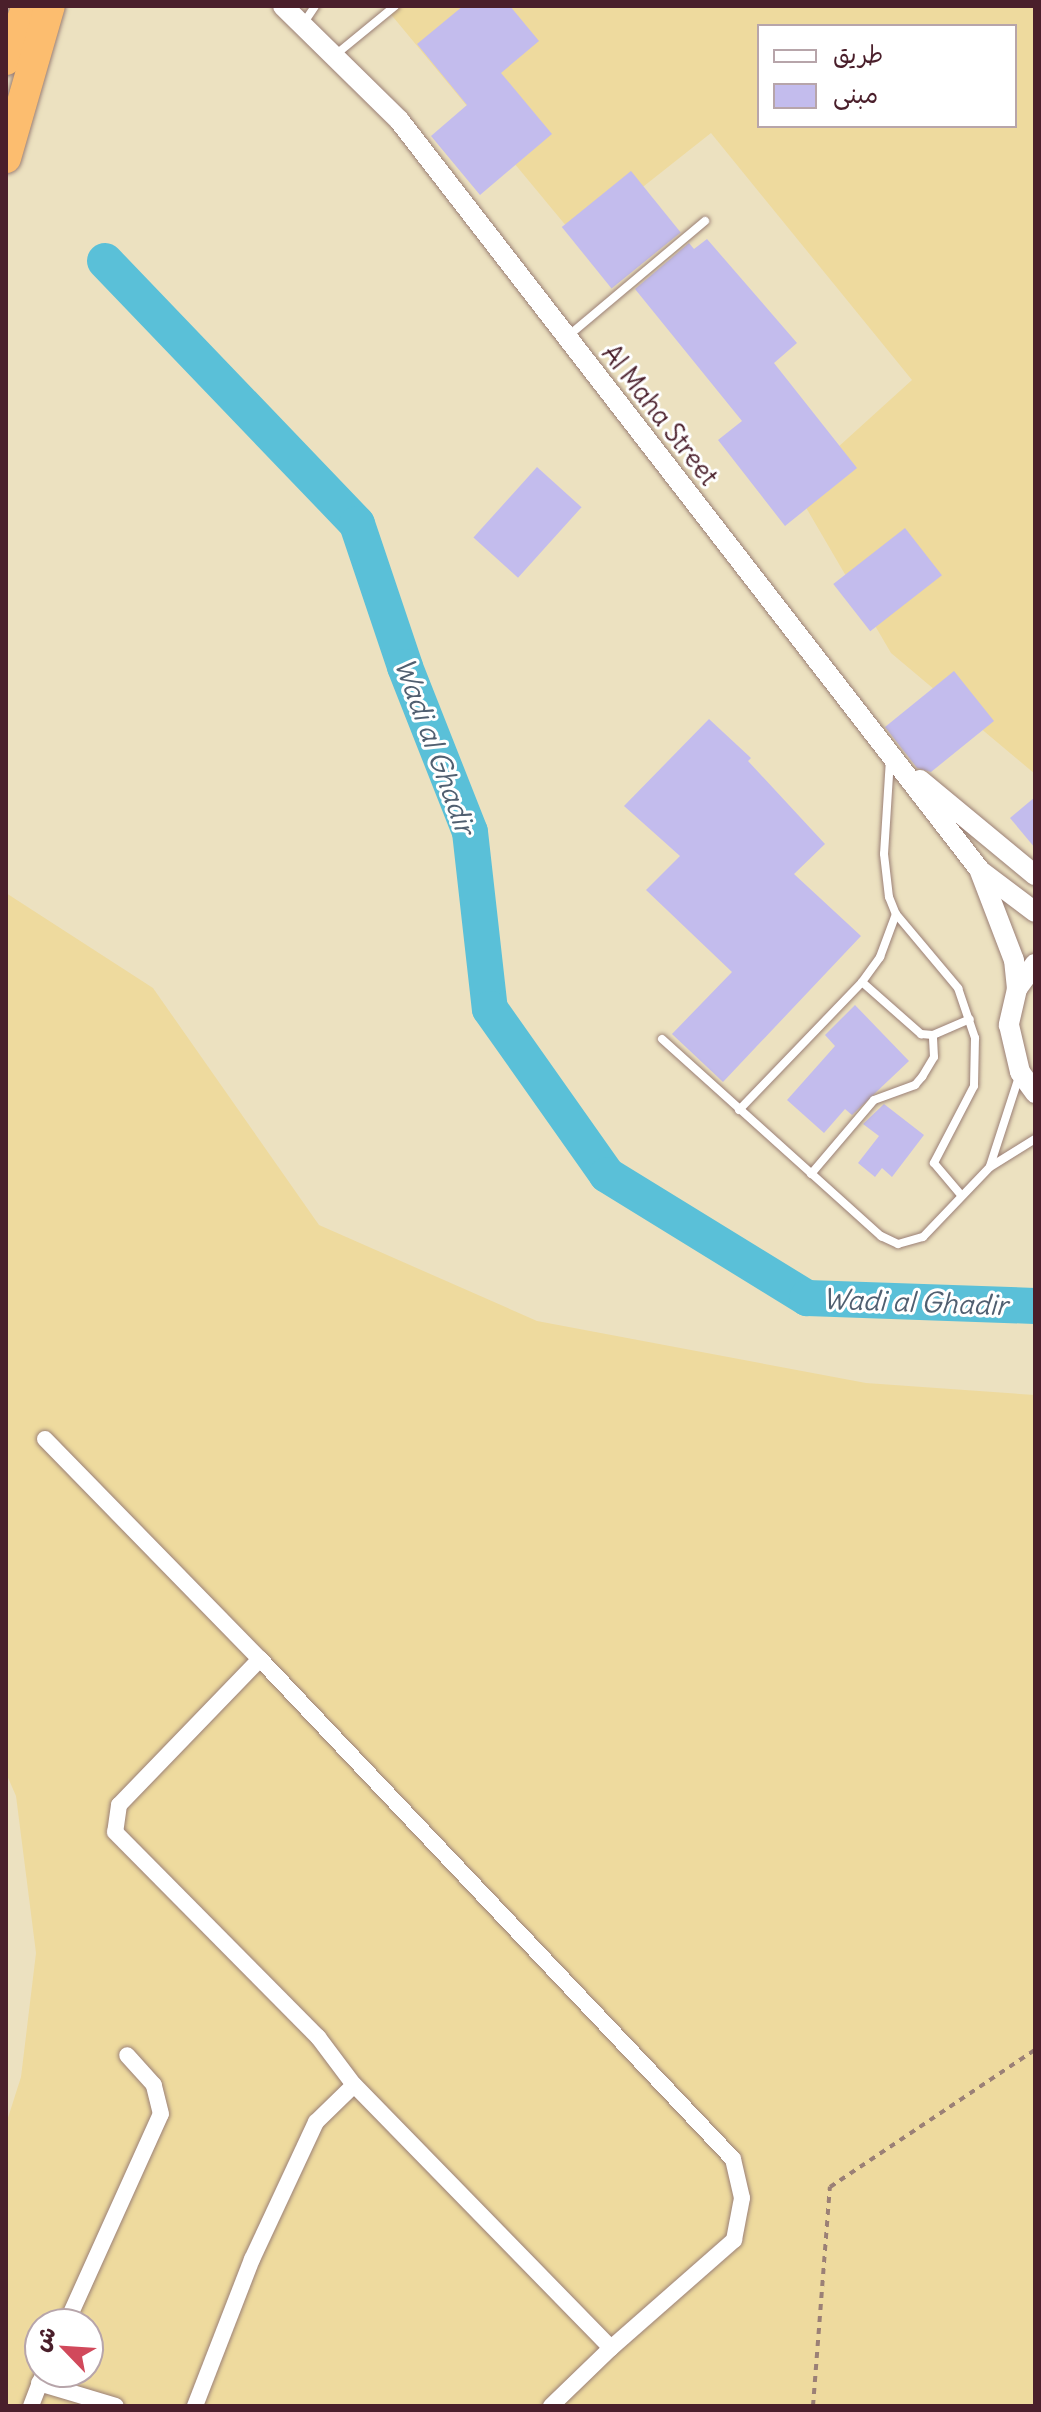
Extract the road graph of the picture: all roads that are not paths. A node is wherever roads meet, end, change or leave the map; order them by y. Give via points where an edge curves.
1 (27, 6) edge
2 (50, 6) edge
3 (283, 6) edge
4 (315, 6) edge
5 (395, 6) edge
6 (302, 25) junction
7 (334, 56) junction
8 (6, 60) edge
9 (6, 158) edge
10 (705, 221) dead end
11 (567, 337) junction
12 (890, 754) junction
13 (979, 869) junction
14 (1035, 875) edge
15 (1035, 912) edge
16 (896, 914) junction
17 (1035, 964) edge
18 (862, 982) junction
19 (1017, 989) junction
20 (970, 1019) junction
21 (933, 1035) junction
22 (662, 1039) dead end
23 (1020, 1072) junction
24 (1035, 1093) edge
25 (739, 1110) junction
26 (1035, 1139) edge
27 (990, 1167) junction
28 (811, 1174) junction
29 (962, 1196) junction
30 (45, 1439) dead end
31 (260, 1659) junction
32 (127, 2055) dead end
33 (354, 2085) junction
34 (73, 2308) edge
35 (611, 2348) junction
36 (68, 2388) edge
37 (116, 2406) edge
38 (195, 2406) edge
39 (551, 2406) edge

1 - 8 highway
2 - 9 highway
3 - 6 street, Al Maha Street
4 - 6 lane
5 - 7 lane
6 - 7 street, Al Maha Street
7 - 11 street, Al Maha Street via 399,120
10 - 11 lane
11 - 12 street, Al Maha Street
12 - 13 street, Al Maha Street
12 - 14 street
12 - 16 lane via 884,854 885,880
13 - 15 street, Al Maha Street
13 - 19 street, Al Maha Street via 1014,960
16 - 18 lane via 887,943
16 - 20 lane via 958,988
17 - 19 street
18 - 21 lane via 916,1031
18 - 25 lane
19 - 23 street via 1009,1025
20 - 21 lane
20 - 29 lane via 977,1065 974,1086 934,1163
21 - 28 lane via 934,1057 915,1085 874,1100
22 - 25 lane
23 - 24 street
23 - 27 lane via 1009,1121
25 - 28 lane
26 - 27 lane
27 - 29 lane
28 - 29 lane via 881,1236 898,1244 923,1237
30 - 31 street
31 - 33 street via 119,1805 115,1832 318,2037
31 - 35 street via 733,2159 742,2198 734,2240
32 - 34 street via 154,2085 161,2114
33 - 35 street
33 - 38 street via 316,2122 252,2259
35 - 39 street
36 - 37 street

